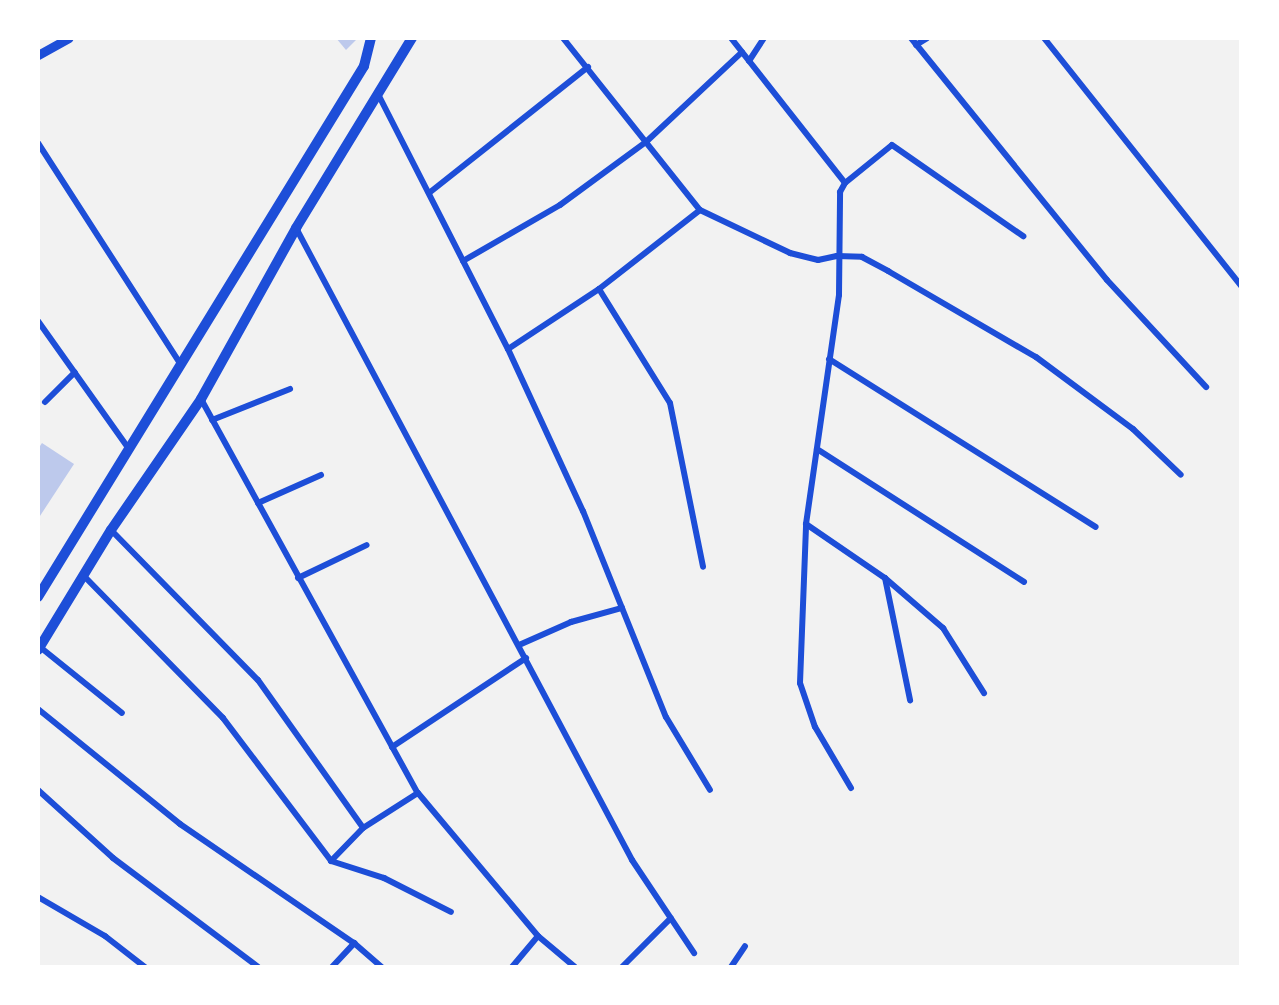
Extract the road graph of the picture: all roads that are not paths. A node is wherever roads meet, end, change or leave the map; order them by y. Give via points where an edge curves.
1 (69, 38) edge
2 (371, 38) edge
3 (412, 38) edge
4 (563, 38) edge
5 (731, 38) edge
6 (764, 38) edge
7 (927, 38) edge
8 (1044, 38) edge
9 (913, 41) edge
10 (742, 52) junction
11 (38, 55) edge
12 (749, 61) junction
13 (588, 67) junction
14 (378, 94) junction
15 (647, 141) junction
16 (38, 143) edge
17 (845, 183) junction
18 (429, 193) junction
19 (700, 210) junction
20 (296, 228) junction
21 (1023, 236) dead end
22 (837, 256) junction
23 (463, 261) junction
24 (1241, 286) edge
25 (599, 289) junction
26 (38, 321) edge
27 (508, 349) junction
28 (829, 359) junction
29 (181, 365) junction
30 (75, 372) junction
31 (1206, 387) dead end
32 (290, 389) dead end
33 (201, 399) junction
34 (45, 402) dead end
35 (212, 420) junction
36 (129, 449) junction
37 (817, 449) junction
38 (321, 475) dead end
39 (1181, 475) dead end
40 (258, 503) junction
41 (806, 524) junction
42 (1096, 527) dead end
43 (111, 530) junction
44 (367, 545) dead end
45 (703, 567) dead end
46 (83, 575) junction
47 (298, 578) junction
48 (885, 578) junction
49 (1024, 582) dead end
50 (38, 597) edge
51 (622, 608) junction
52 (519, 645) junction
53 (39, 648) edge
54 (526, 658) junction
55 (984, 693) dead end
56 (910, 700) dead end
57 (38, 709) edge
58 (122, 713) dead end
59 (392, 747) junction
60 (851, 788) dead end
61 (38, 790) edge
62 (710, 790) dead end
63 (418, 793) junction
64 (363, 828) junction
65 (331, 861) junction
66 (38, 897) edge
67 (451, 912) dead end
68 (671, 918) junction
69 (538, 936) junction
70 (354, 943) junction
71 (745, 946) dead end
72 (694, 953) dead end
73 (145, 967) edge
74 (258, 967) edge
75 (332, 967) edge
76 (382, 967) edge
77 (512, 967) edge
78 (575, 967) edge
79 (622, 967) edge
80 (731, 967) edge

1 - 11 main road
2 - 29 main road via 364,66
3 - 14 main road
4 - 13 street
5 - 10 street
6 - 12 street
7 - 9 street
8 - 24 street
9 - 31 street via 1107,280
10 - 12 street
10 - 15 street
12 - 17 street
13 - 15 street
13 - 18 street
14 - 18 street
14 - 20 main road
15 - 19 street
15 - 23 street via 560,205
16 - 29 street
17 - 21 street via 892,145
17 - 22 street
18 - 23 street
19 - 22 street via 790,253 818,260
19 - 25 street
20 - 33 main road
20 - 52 street
22 - 28 street via 839,295
22 - 39 street via 862,257 1036,357 1133,429
23 - 27 street
25 - 27 street
25 - 45 street via 670,403
26 - 30 street
27 - 51 street
28 - 37 street
28 - 42 street
29 - 36 main road
30 - 34 street
30 - 36 street
32 - 35 street
33 - 35 street
33 - 43 main road
35 - 40 street
36 - 50 main road
37 - 41 street
37 - 49 street
38 - 40 street
40 - 47 street
41 - 48 street
41 - 60 street via 800,683 815,727
43 - 46 main road
43 - 64 street via 258,680
44 - 47 street
46 - 53 main road
46 - 65 street via 223,718
47 - 59 street
48 - 55 street via 943,628
48 - 56 street
51 - 52 street via 571,622
51 - 62 street via 666,717
52 - 54 street
53 - 58 street
54 - 59 street
54 - 68 street via 632,860
57 - 70 street via 180,824
59 - 63 street
61 - 74 street via 113,858
63 - 64 street
63 - 69 street
64 - 65 street
65 - 67 street via 384,878
66 - 73 street via 105,936
68 - 72 street
68 - 79 street
69 - 77 street
69 - 78 street
70 - 75 street
70 - 76 street
71 - 80 street

